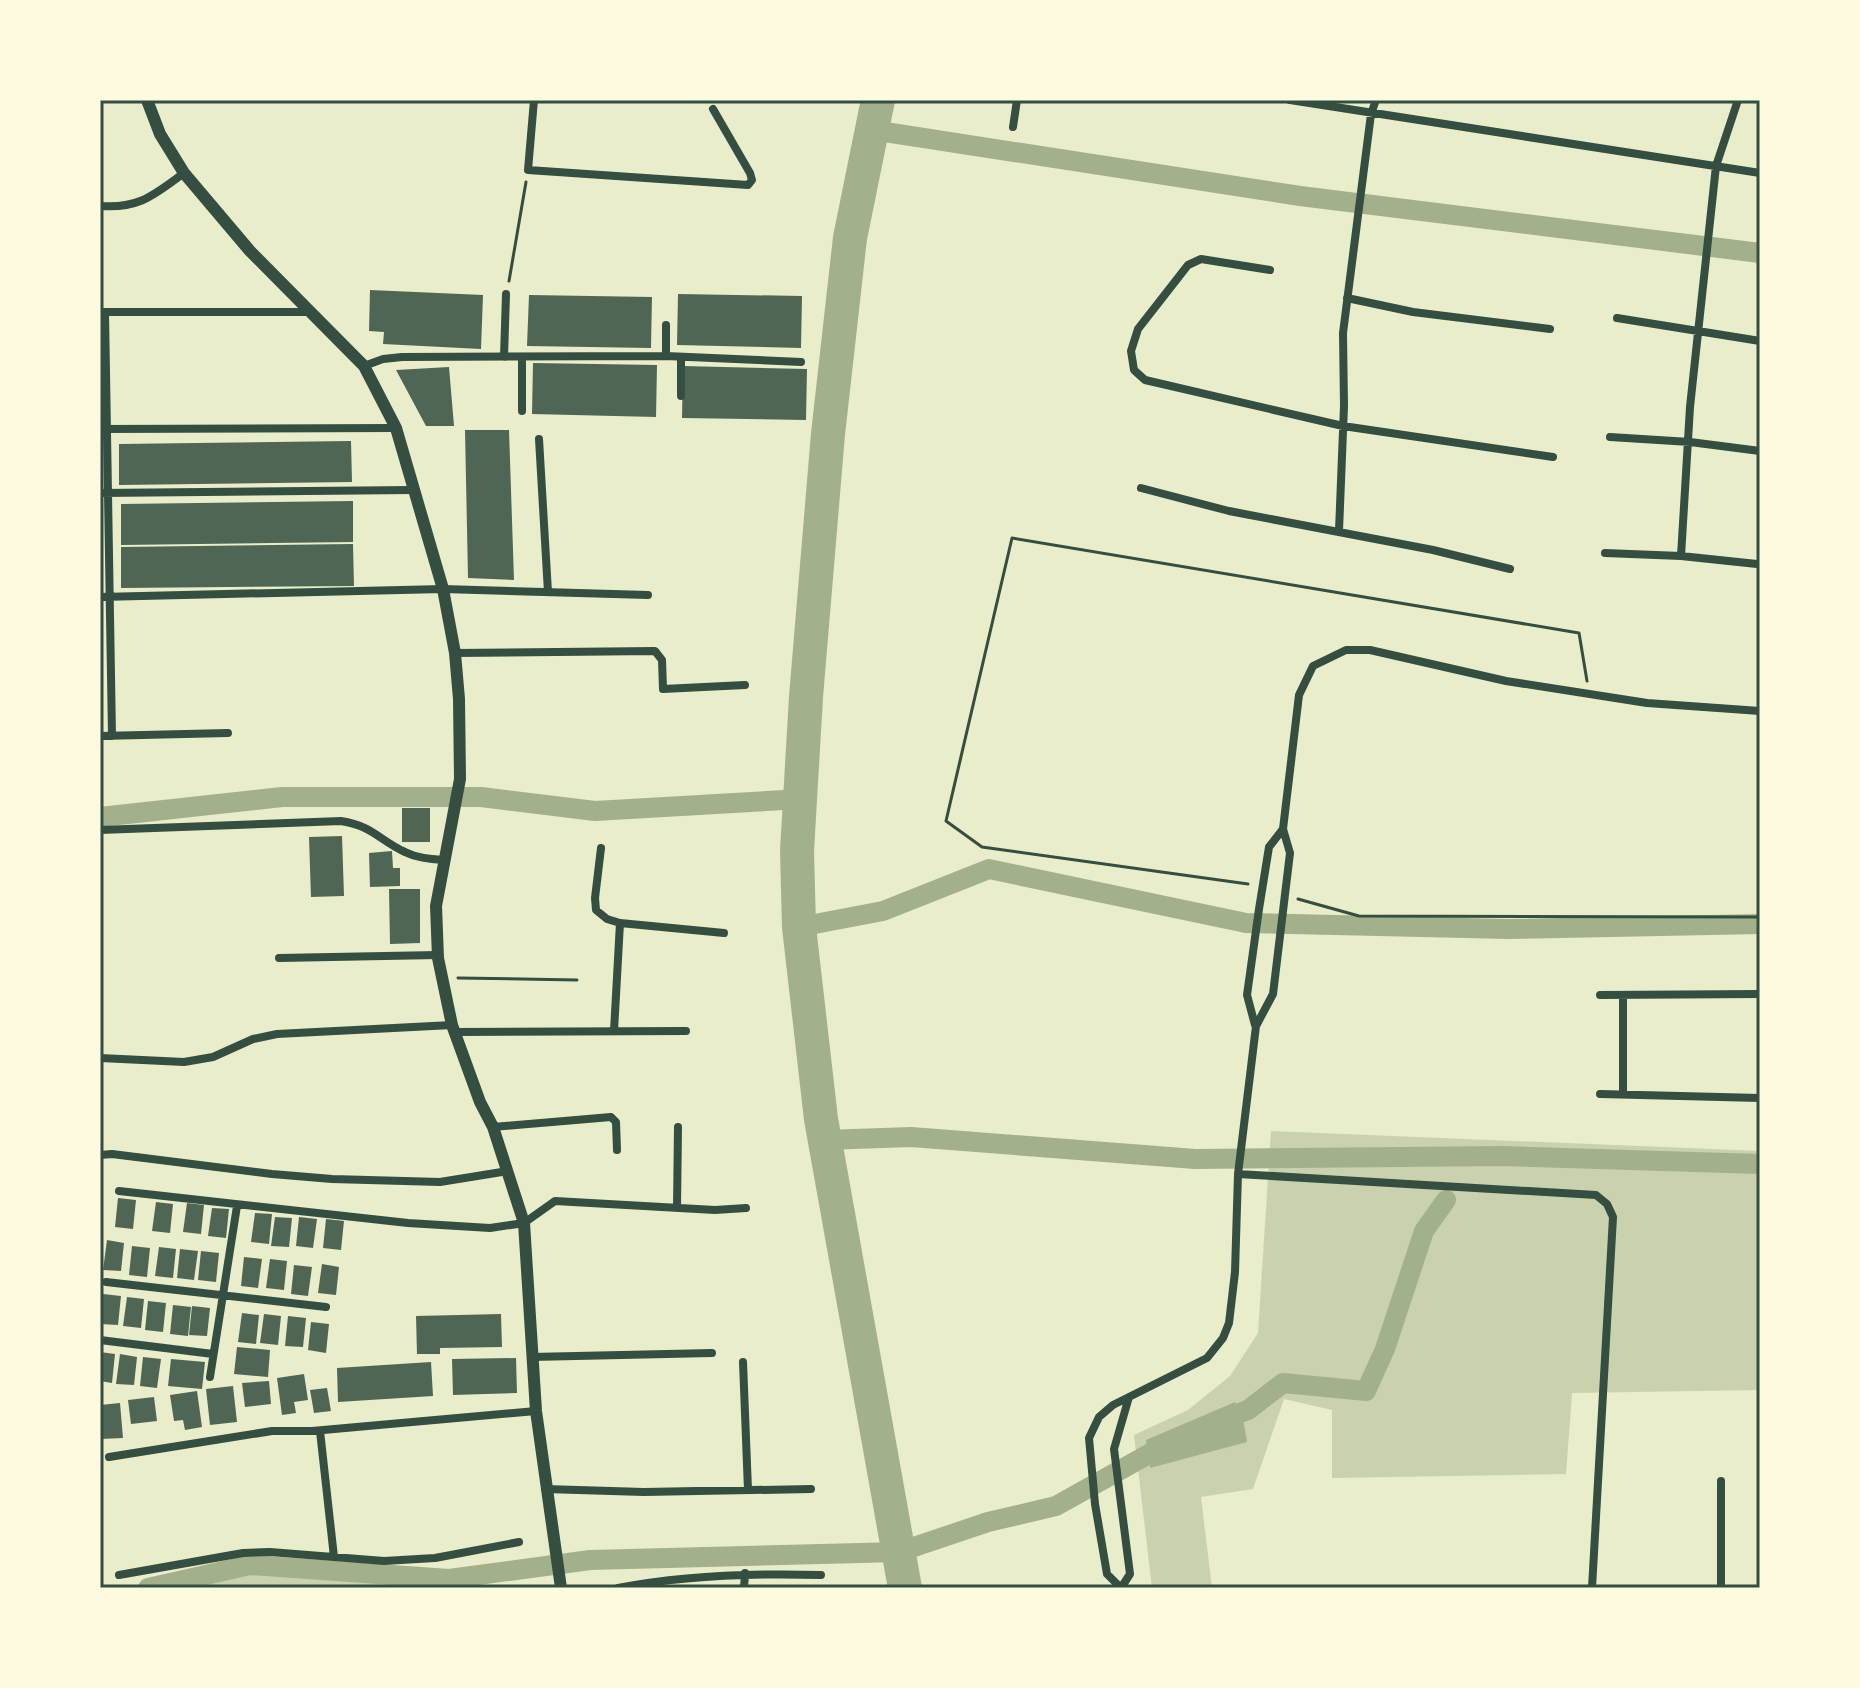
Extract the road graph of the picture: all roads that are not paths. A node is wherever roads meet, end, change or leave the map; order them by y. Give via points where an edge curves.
1 (147, 100) edge
2 (534, 100) edge
3 (1017, 100) edge
4 (1290, 100) edge
5 (1376, 100) edge
6 (1738, 100) edge
7 (713, 109) dead end
8 (1371, 114) junction
9 (1013, 127) dead end
10 (1716, 166) junction
11 (184, 173) junction
12 (1760, 173) edge
13 (100, 206) edge
14 (1270, 270) dead end
15 (506, 294) road end
16 (1347, 298) junction
17 (102, 312) edge
18 (310, 312) junction
19 (1617, 318) dead end
20 (666, 325) dead end
21 (1550, 329) dead end
22 (1697, 333) junction
23 (1760, 341) edge
24 (666, 356) junction
25 (504, 357) junction
26 (522, 357) junction
27 (681, 357) junction
28 (801, 362) dead end
29 (364, 366) junction
30 (681, 396) dead end
31 (522, 411) dead end
32 (1343, 426) junction
33 (396, 428) junction
34 (104, 429) edge
35 (1610, 437) dead end
36 (539, 439) dead end
37 (1690, 442) junction
38 (1760, 451) edge
39 (1553, 457) dead end
40 (1141, 488) dead end
41 (413, 490) junction
42 (104, 492) edge
43 (1339, 531) junction
44 (1605, 553) dead end
45 (1681, 556) junction
46 (1757, 564) dead end
47 (1510, 569) dead end
48 (443, 589) junction
49 (548, 592) junction
50 (648, 595) dead end
51 (105, 596) edge
52 (455, 653) junction
53 (745, 685) dead end
54 (1760, 711) edge
55 (228, 733) dead end
56 (100, 736) edge
57 (112, 736) junction
58 (1283, 829) junction
59 (100, 830) edge
60 (601, 848) dead end
61 (444, 860) junction
62 (620, 923) junction
63 (724, 933) dead end
64 (438, 955) junction
65 (279, 958) dead end
66 (1760, 994) edge
67 (1600, 995) dead end
68 (1623, 995) junction
69 (1256, 1026) junction
70 (453, 1028) junction
71 (614, 1031) junction
72 (686, 1031) dead end
73 (100, 1058) edge
74 (1600, 1094) dead end
75 (1623, 1094) junction
76 (1760, 1098) edge
77 (493, 1127) junction
78 (678, 1127) dead end
79 (617, 1150) dead end
80 (100, 1155) edge
81 (508, 1171) junction
82 (1239, 1173) junction
83 (119, 1191) dead end
84 (237, 1206) junction
85 (677, 1208) junction
86 (746, 1208) dead end
87 (524, 1223) junction
88 (106, 1282) dead end
89 (224, 1296) junction
90 (326, 1307) dead end
91 (100, 1340) edge
92 (712, 1353) dead end
93 (213, 1354) junction
94 (531, 1357) junction
95 (743, 1362) dead end
96 (210, 1377) dead end
97 (1129, 1397) junction
98 (536, 1411) junction
99 (320, 1431) junction
100 (109, 1457) dead end
101 (1721, 1481) dead end
102 (545, 1489) junction
103 (811, 1489) dead end
104 (748, 1490) junction
105 (519, 1542) dead end
106 (334, 1557) junction
107 (745, 1573) junction
108 (119, 1575) dead end
109 (821, 1575) dead end
110 (560, 1587) edge
111 (618, 1588) edge
112 (744, 1588) edge
113 (1121, 1588) edge
114 (1592, 1588) edge
115 (1721, 1588) edge

1 - 11 street
2 - 7 street via 528,170 748,185 750,173
3 - 9 street
4 - 8 street
5 - 8 street
6 - 10 street
8 - 10 street
8 - 16 street
10 - 12 street
10 - 22 street
11 - 13 street via 145,201
11 - 18 street
14 - 32 street via 1201,259 1188,265 1138,329 1131,351 1134,370 1145,380
15 - 25 street
16 - 21 street
16 - 32 street
17 - 18 street
17 - 34 street
18 - 29 street
19 - 22 street
20 - 24 street
22 - 23 street
22 - 37 street
24 - 26 street
24 - 27 street
25 - 26 street
25 - 29 street via 383,359
26 - 31 street
27 - 28 street
27 - 30 street
29 - 33 street
32 - 39 street
32 - 43 street
33 - 34 street
33 - 41 street
34 - 42 street
35 - 37 street
36 - 49 street
37 - 38 street
37 - 45 street
40 - 43 street
41 - 42 street
41 - 48 street
42 - 51 street
43 - 47 street
44 - 45 street
45 - 46 street
48 - 49 street
48 - 51 street
48 - 52 street
49 - 50 street
51 - 57 street
52 - 53 street via 655,651 662,660 663,689
52 - 61 street via 460,779
54 - 58 street via 1647,703 1506,681 1370,650 1346,650 1313,666 1299,695
55 - 57 street
56 - 57 street
58 - 69 street via 1290,853 1273,994
58 - 69 street via 1269,847 1247,995
59 - 61 street via 341,821 376,832 407,853
60 - 62 street via 596,910
61 - 64 street via 436,906
62 - 63 street
62 - 71 street
64 - 65 street
64 - 70 street
66 - 68 street
67 - 68 street
68 - 75 street
69 - 82 street
70 - 71 street
70 - 73 street via 277,1034 184,1062
70 - 77 street
71 - 72 street
74 - 75 street
75 - 76 street
77 - 79 street via 611,1117 616,1122
77 - 81 street
78 - 85 street
80 - 81 street via 332,1179 440,1182
81 - 87 street
82 - 97 street via 1235,1272 1223,1338 1207,1358
82 - 114 street via 1596,1195 1607,1204 1613,1217
83 - 84 street
84 - 87 street via 490,1228
84 - 89 street
85 - 86 street
85 - 87 street via 555,1201
87 - 94 street
88 - 89 street
89 - 90 street
89 - 93 street
91 - 93 street
92 - 94 street
93 - 96 street
94 - 98 street
95 - 104 street
97 - 113 street via 1114,1449 1130,1574
97 - 113 street via 1099,1417 1089,1438 1105,1566
98 - 99 street
98 - 102 street
99 - 100 street via 272,1431
99 - 106 street
101 - 115 street
102 - 104 street
102 - 110 street
103 - 104 street
105 - 106 street via 435,1558
106 - 108 street via 243,1553
107 - 109 street
107 - 111 street
107 - 112 street

